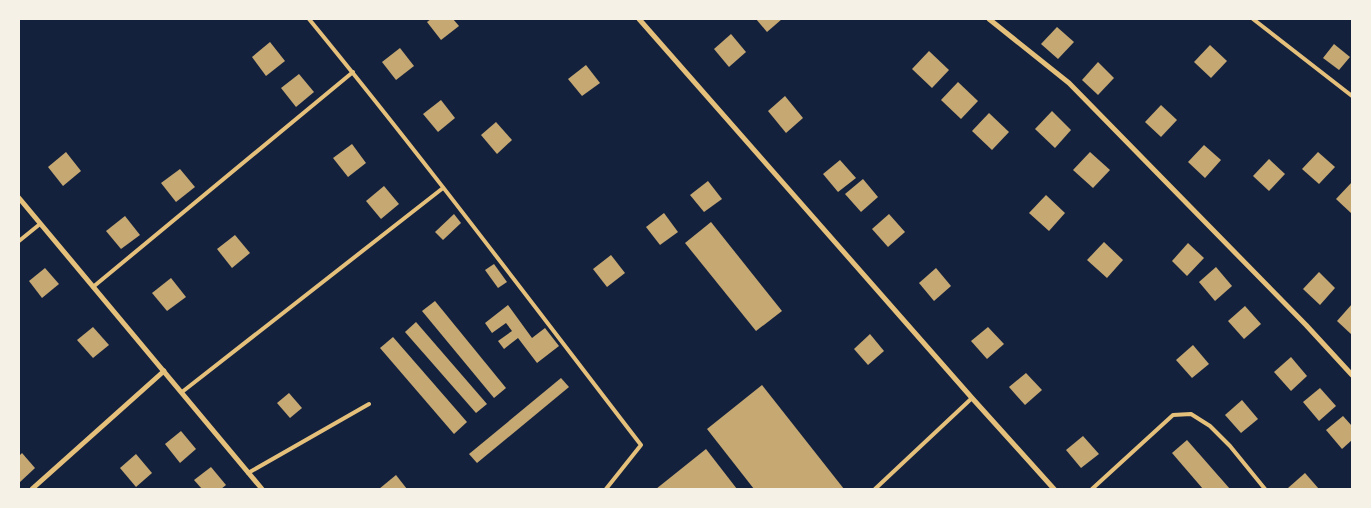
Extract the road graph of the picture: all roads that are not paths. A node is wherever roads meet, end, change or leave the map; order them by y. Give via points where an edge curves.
1 (309, 19) edge
2 (639, 19) edge
3 (989, 19) edge
4 (1253, 19) edge
5 (353, 72) junction
6 (1352, 96) edge
7 (443, 188) junction
8 (19, 198) edge
9 (40, 224) junction
10 (19, 241) edge
11 (93, 287) junction
12 (164, 371) junction
13 (1352, 375) edge
14 (182, 392) junction
15 (972, 398) junction
16 (369, 404) dead end
17 (248, 473) junction
18 (32, 489) edge
19 (262, 489) edge
20 (606, 489) edge
21 (875, 489) edge
22 (1054, 489) edge
23 (1092, 489) edge
24 (1265, 489) edge

1 - 5 lane
2 - 15 street
3 - 13 street via 1069,84
4 - 6 lane
5 - 7 lane
5 - 11 lane
7 - 14 lane
7 - 20 lane via 641,445
8 - 9 street
9 - 10 lane
9 - 11 street
11 - 12 street
12 - 14 street
12 - 18 street
14 - 17 street
15 - 21 lane
15 - 22 street
16 - 17 lane
17 - 19 street
23 - 24 lane via 1173,415 1191,414 1210,426 1230,446

